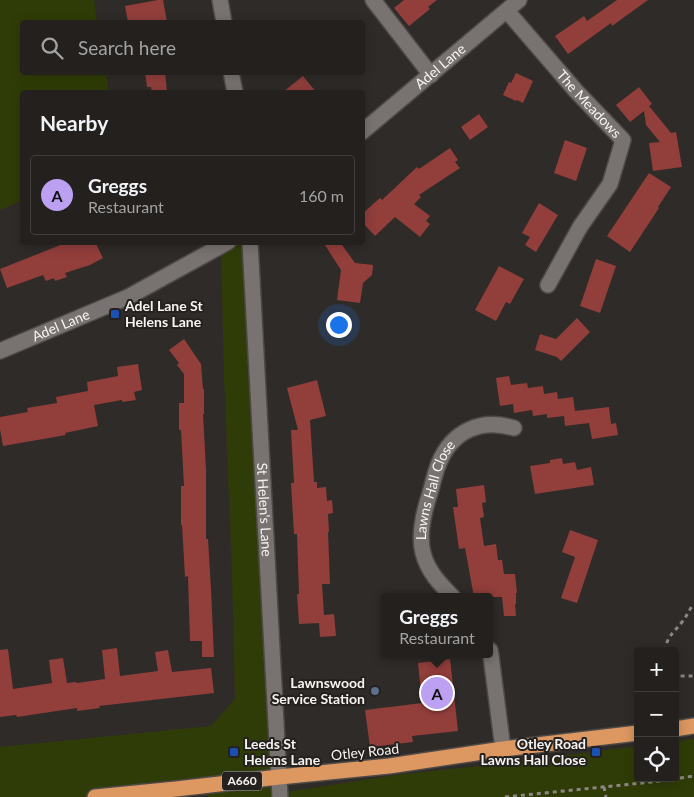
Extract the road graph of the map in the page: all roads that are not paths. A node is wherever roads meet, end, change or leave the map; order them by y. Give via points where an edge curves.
1 (220, 0) edge
2 (372, 0) edge
3 (519, 0) edge
4 (507, 10) junction
5 (224, 20) edge
6 (232, 75) edge
7 (431, 75) junction
8 (235, 90) edge
9 (365, 130) edge
10 (223, 245) edge
11 (250, 245) edge
12 (548, 285) dead end
13 (0, 351) edge
14 (514, 428) dead end
15 (449, 593) edge
16 (491, 658) edge
17 (694, 726) edge
18 (679, 728) edge
19 (634, 733) edge
20 (503, 749) junction
21 (279, 777) junction
22 (95, 797) edge
23 (280, 797) edge

1 - 5 street
2 - 7 street
3 - 4 street, Adel Lane
4 - 7 street, Adel Lane
4 - 12 street, The Meadows via 623,140 610,184 580,227
6 - 8 street
7 - 9 street, Adel Lane
10 - 13 street, Adel Lane via 128,297
11 - 21 street, St Helen's Lane
14 - 15 street, Lawns Hall Close via 493,424 470,429 448,447 439,463 425,508 422,552 428,568
16 - 20 street
17 - 18 highway
19 - 20 highway, Otley Road / A660
20 - 21 highway, Otley Road / A660 via 389,766
21 - 22 highway, Otley Road / A660
21 - 23 street, St Helen's Lane

